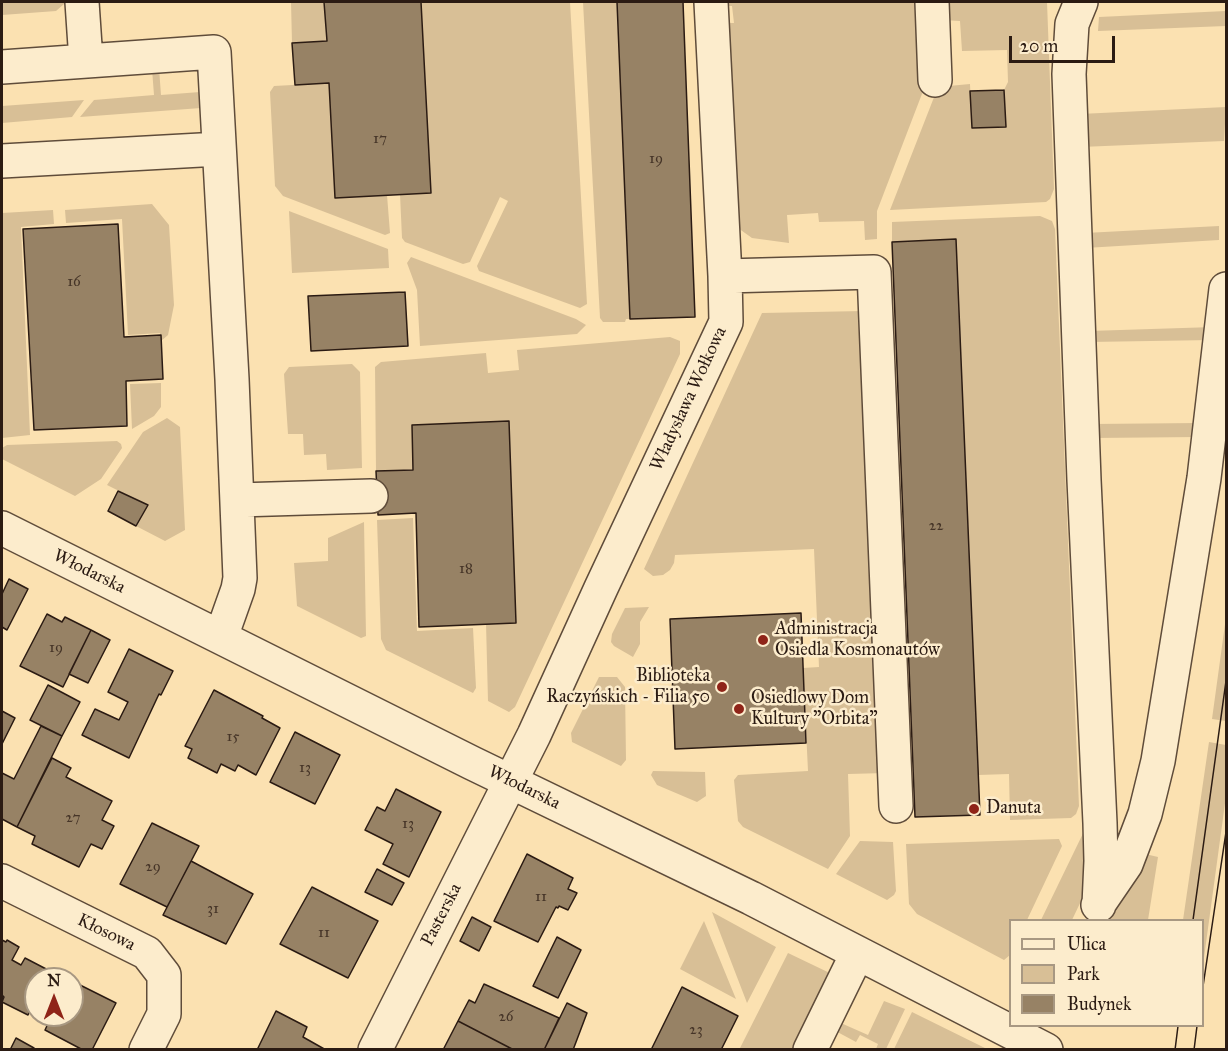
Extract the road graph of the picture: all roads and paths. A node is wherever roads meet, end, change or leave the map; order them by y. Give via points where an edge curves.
1 (82, 2) edge
2 (711, 2) edge
3 (932, 2) edge
4 (1072, 9) edge
5 (86, 61) junction
6 (2, 67) edge
7 (935, 80) dead end
8 (219, 149) junction
9 (2, 161) edge
10 (725, 276) junction
11 (1227, 289) edge
12 (371, 496) dead end
13 (238, 500) junction
14 (2, 528) edge
15 (221, 637) junction
16 (510, 781) junction
17 (896, 806) dead end
18 (2, 881) edge
19 (1095, 913) edge
20 (857, 954) junction
21 (1009, 1024) edge
22 (1016, 1027) edge
23 (1044, 1040) edge
24 (146, 1050) edge
25 (375, 1050) edge
26 (810, 1050) edge

1 - 5 street
2 - 10 street, Władysława Wołkowa
3 - 7 street
4 - 19 street via 1070,74 1101,861
5 - 6 street
5 - 8 street via 214,52
8 - 9 street
8 - 13 street
10 - 16 street, Władysława Wołkowa via 726,322
10 - 17 street via 874,272
11 - 19 street via 1204,478 1158,761 1145,813 1126,864
12 - 13 street
13 - 15 street via 240,578
14 - 15 street, Włodarska
15 - 16 street, Włodarska
16 - 20 street, Włodarska
16 - 25 street, Pasterska
18 - 24 street, Kłosowa via 147,953 164,975 164,1014
20 - 21 street, Włodarska
20 - 26 street
22 - 23 street, Włodarska

